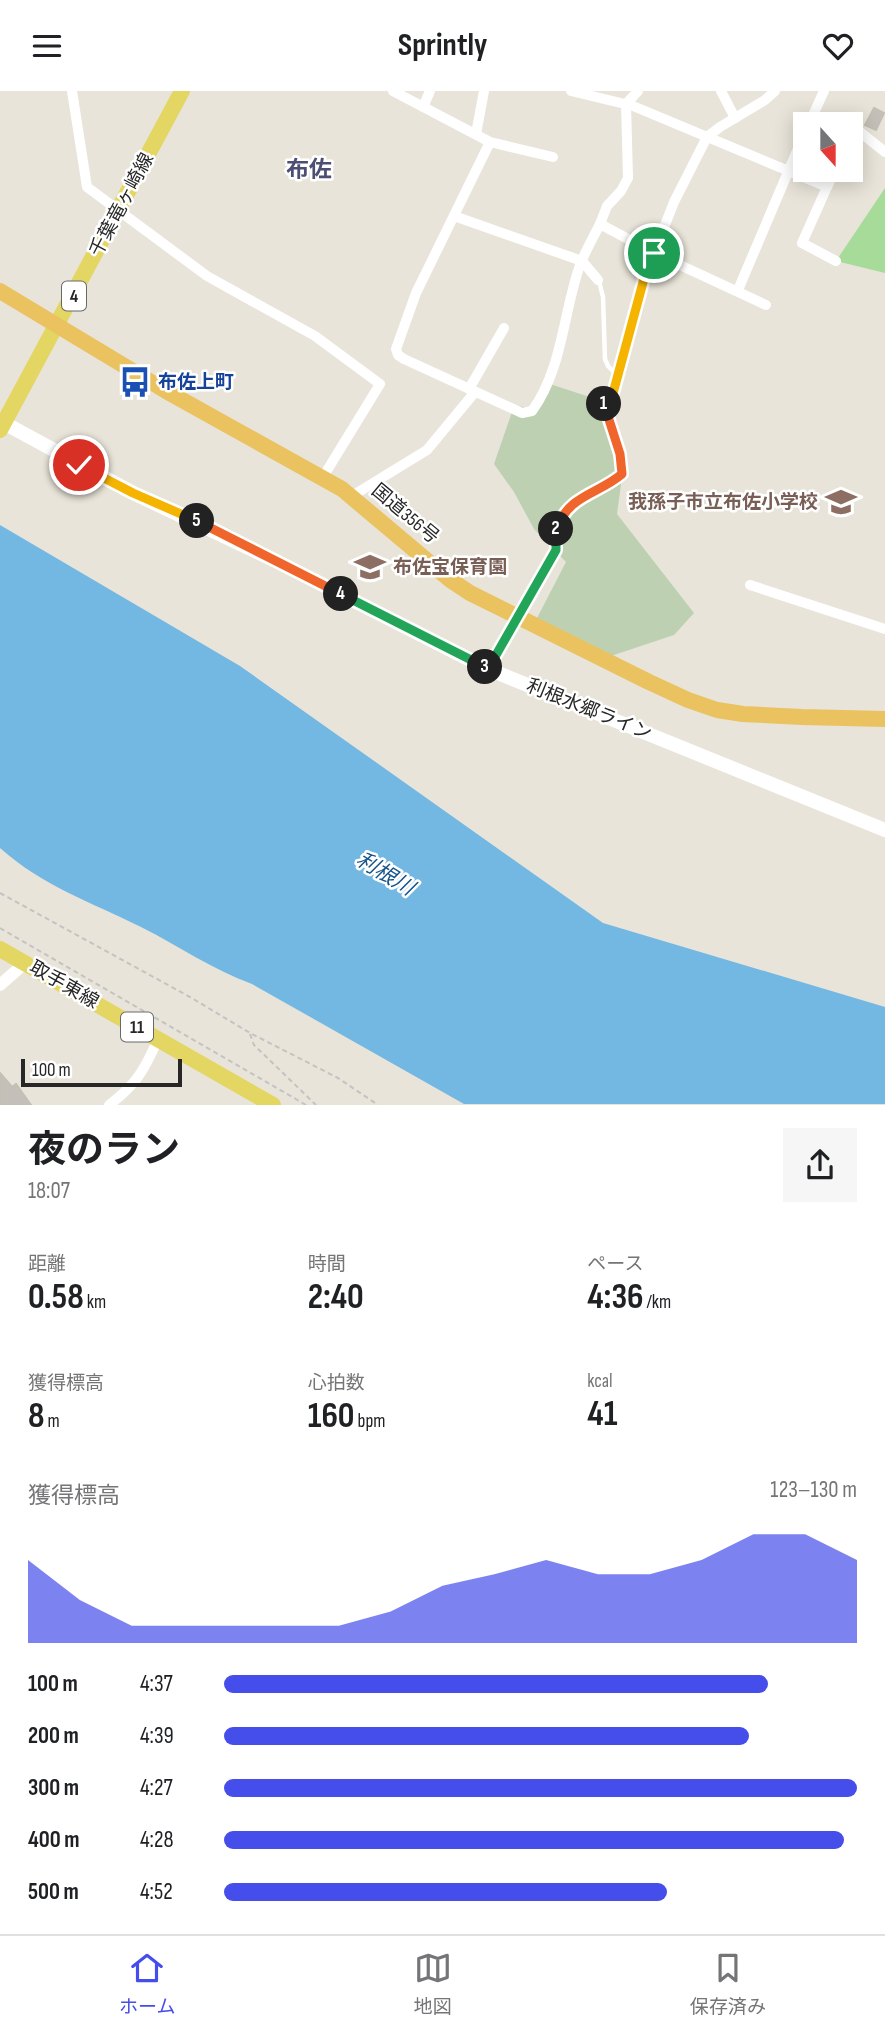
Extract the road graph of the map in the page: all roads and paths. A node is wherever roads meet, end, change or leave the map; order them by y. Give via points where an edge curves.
1 (72, 91) edge
2 (182, 91) edge
3 (393, 91) edge
4 (430, 91) edge
5 (484, 91) edge
6 (571, 91) edge
7 (638, 91) edge
8 (721, 91) edge
9 (775, 91) edge
10 (824, 91) edge
11 (626, 104) junction
12 (423, 107) junction
13 (814, 112) edge
14 (735, 118) junction
15 (476, 134) junction
16 (863, 134) edge
17 (708, 137) junction
18 (490, 142) junction
19 (885, 152) edge
20 (554, 157) dead end
21 (793, 157) edge
22 (787, 170) junction
23 (829, 182) edge
24 (827, 187) junction
25 (454, 216) junction
26 (600, 224) junction
27 (654, 253) junction
28 (582, 261) junction
29 (836, 261) dead end
30 (598, 280) joint
31 (0, 291) edge
32 (738, 291) junction
33 (766, 305) dead end
34 (503, 328) dead end
35 (618, 376) junction
36 (472, 391) junction
37 (1, 425) edge
38 (323, 477) junction
39 (352, 496) junction
40 (750, 585) dead end
41 (518, 618) junction
42 (885, 629) edge
43 (488, 669) junction
44 (885, 719) edge
45 (885, 830) edge
46 (0, 893) edge
47 (0, 928) edge
48 (0, 949) edge
49 (25, 963) junction
50 (0, 985) edge
51 (250, 1033) junction
52 (158, 1039) junction
53 (109, 1104) edge
54 (273, 1104) edge
55 (306, 1104) edge
56 (316, 1104) edge
57 (378, 1104) edge

1 - 38 street via 86,187 208,276 316,336 380,384
2 - 37 main road, 千葉竜ヶ崎線 / 4
3 - 12 street
4 - 12 street
5 - 15 street
6 - 11 street
7 - 11 street
8 - 14 street
9 - 14 street
10 - 13 street
11 - 17 street
11 - 26 street via 628,178
12 - 15 street
14 - 17 street
15 - 18 street
16 - 19 street
17 - 22 street
17 - 27 street
18 - 20 street
18 - 25 street
21 - 22 street
22 - 24 street
22 - 32 street
23 - 24 street
24 - 29 street via 802,243
25 - 28 street
25 - 36 street via 416,293 396,349 404,359
26 - 27 street
26 - 28 street
27 - 32 street
27 - 35 lane
28 - 30 street
28 - 36 street via 555,363 532,411 522,413
30 - 35 lane via 605,359
31 - 38 highway, 国道356号 via 166,391
32 - 33 street
34 - 36 street
35 - 41 lane via 612,397 604,405 622,474 570,506 555,531 556,550
36 - 39 street via 427,450
37 - 43 main road, 利根水郷ライン
38 - 39 highway, 国道356号
39 - 41 highway, 国道356号 via 449,579
40 - 42 street
41 - 43 street
41 - 44 highway, 国道356号 via 649,682 718,709 755,715
43 - 45 main road, 利根水郷ライン
46 - 51 path
47 - 55 path
48 - 49 main road, 取手東線 / 11
49 - 50 street
49 - 52 main road, 取手東線 / 11
51 - 56 path via 254,1045
51 - 57 path
52 - 53 street via 136,1081
52 - 54 main road, 取手東線 / 11

